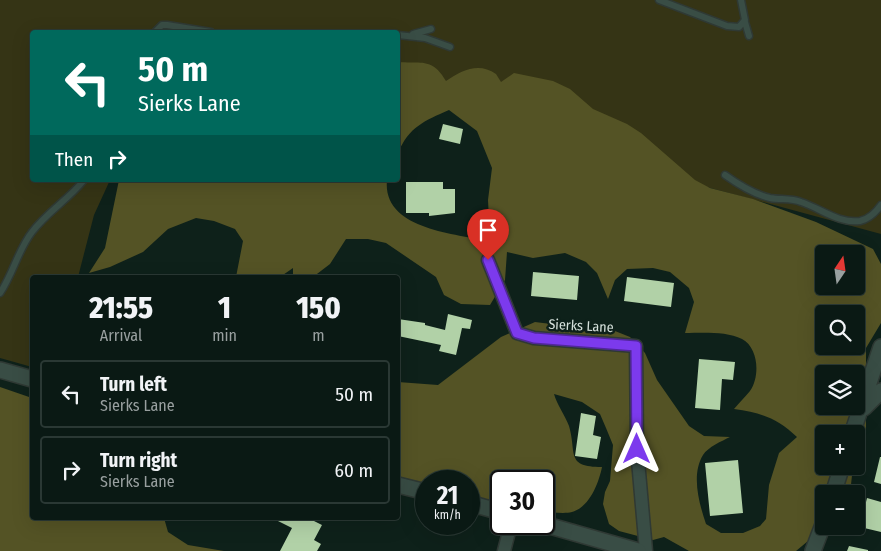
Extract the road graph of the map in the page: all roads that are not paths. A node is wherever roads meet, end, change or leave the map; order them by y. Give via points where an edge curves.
1 (659, 0) edge
2 (741, 0) edge
3 (745, 22) junction
4 (431, 29) dead end
5 (157, 30) edge
6 (198, 30) edge
7 (400, 36) edge
8 (405, 36) junction
9 (749, 36) dead end
10 (450, 47) dead end
11 (725, 175) dead end
12 (82, 182) edge
13 (881, 204) edge
14 (488, 260) dead end
15 (0, 293) edge
16 (881, 350) edge
17 (0, 370) edge
18 (30, 378) edge
19 (881, 391) edge
20 (865, 396) edge
21 (865, 407) edge
22 (400, 486) edge
23 (415, 489) edge
24 (555, 527) edge
25 (508, 535) edge
26 (819, 535) edge
27 (504, 551) edge
28 (638, 551) edge
29 (646, 551) edge
30 (813, 551) edge

1 - 3 lane via 727,26 739,27
2 - 3 lane
3 - 9 lane
4 - 8 lane
5 - 6 lane via 162,25
7 - 8 lane
8 - 10 lane via 425,38
11 - 13 lane via 755,193 799,201 850,221 869,217
12 - 15 lane via 34,230 23,245
14 - 29 street, Sierks Lane via 517,333 534,338 636,346 637,449
16 - 20 main road
17 - 18 main road
19 - 21 main road
22 - 23 main road
24 - 28 main road
25 - 27 street
26 - 30 main road

